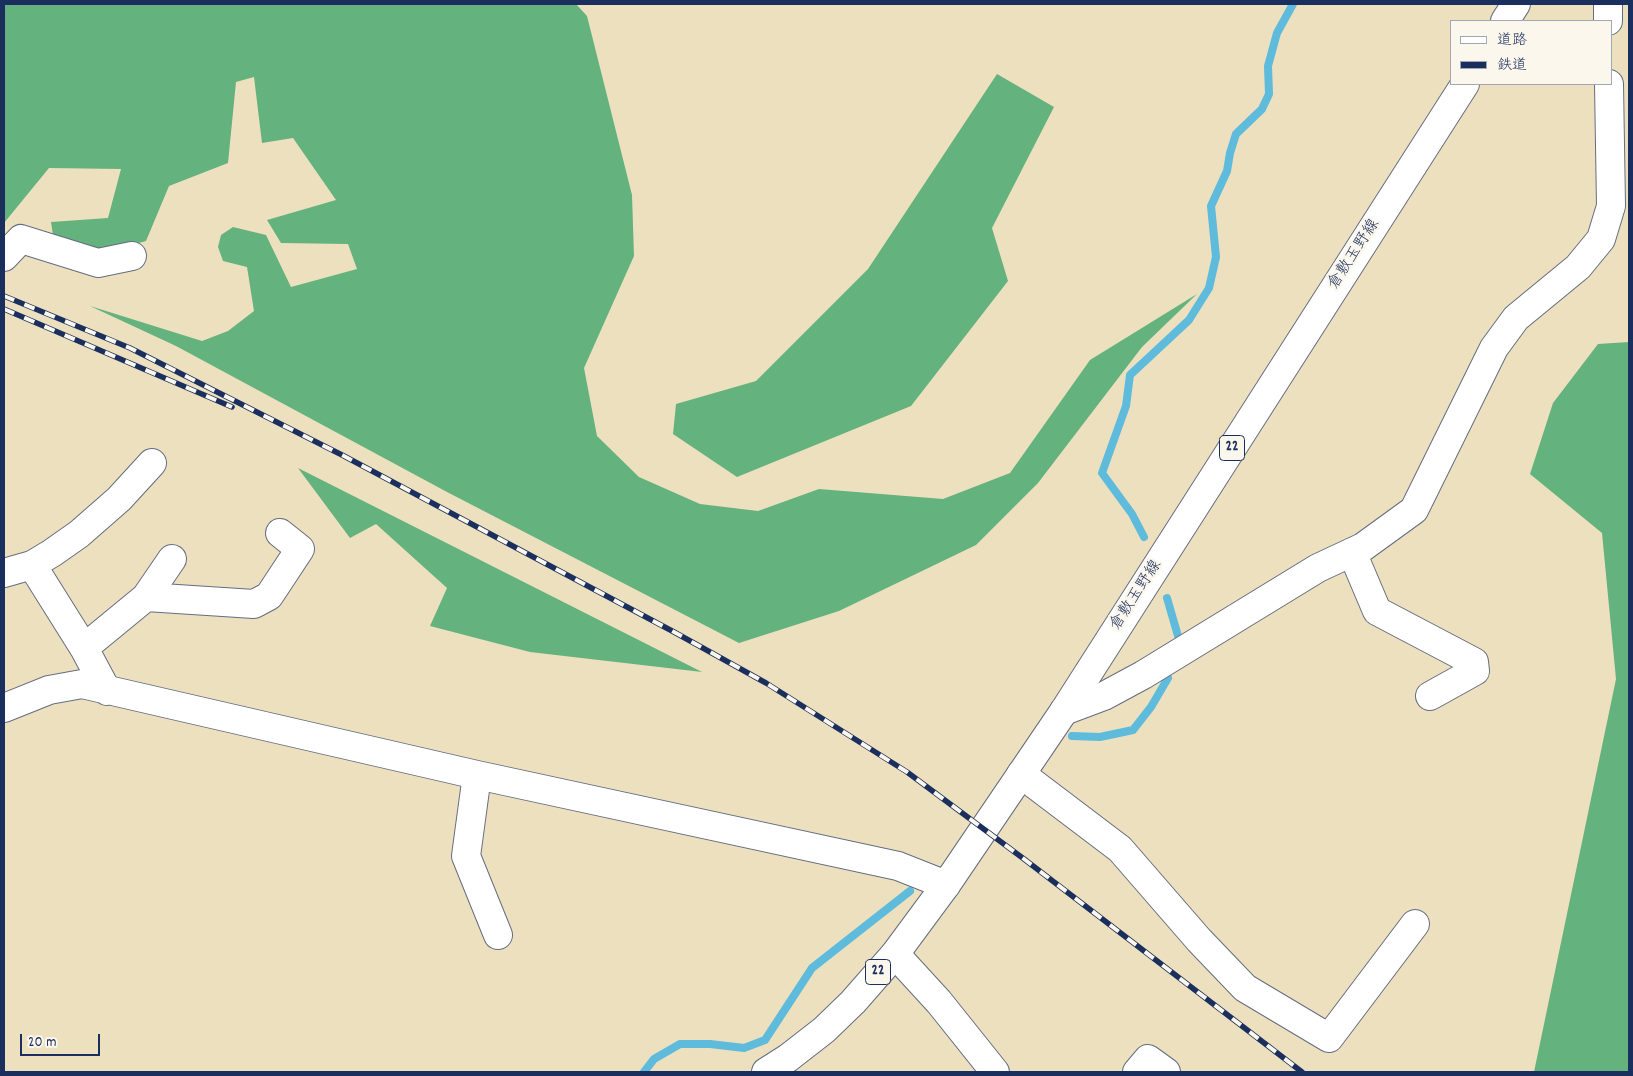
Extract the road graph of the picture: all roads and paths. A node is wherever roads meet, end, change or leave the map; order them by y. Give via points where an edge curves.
1 (1516, 4) edge
2 (1608, 4) edge
3 (1506, 20) edge
4 (1608, 20) edge
5 (1464, 85) edge
6 (1609, 85) edge
7 (132, 256) dead end
8 (4, 257) edge
9 (152, 463) dead end
10 (280, 533) dead end
11 (1352, 552) junction
12 (172, 559) dead end
13 (32, 565) junction
14 (4, 573) edge
15 (146, 597) junction
16 (84, 648) junction
17 (107, 691) junction
18 (1430, 696) dead end
19 (4, 708) edge
20 (1064, 711) junction
21 (1021, 774) junction
22 (477, 775) junction
23 (946, 885) junction
24 (1415, 924) dead end
25 (498, 935) dead end
26 (895, 954) junction
27 (766, 1072) edge
28 (995, 1072) edge
29 (1136, 1072) edge
30 (1166, 1072) edge

1 - 3 street
2 - 4 street
5 - 20 street, 倉敷玉野線 / 22
6 - 11 street via 1611,206 1601,239 1578,267 1516,318 1494,348 1414,510
7 - 8 street via 98,263 21,239
9 - 13 street via 119,499 79,534
10 - 15 street via 300,549 269,596 254,604
11 - 18 street via 1377,611 1474,662 1475,671
11 - 20 street via 1318,568 1143,675 1104,696
12 - 15 street
13 - 14 street
13 - 16 street
15 - 16 street
16 - 17 street
17 - 19 street via 82,684 49,690
17 - 22 street
20 - 21 street, 倉敷玉野線 / 22
21 - 23 street, 倉敷玉野線 / 22
21 - 24 street via 1120,849 1245,988 1329,1038
22 - 23 street via 898,866
22 - 25 street via 466,856
23 - 26 street, 倉敷玉野線 / 22
26 - 27 street, 倉敷玉野線 / 22 via 824,1030
26 - 28 street via 939,1002
29 - 30 street via 1148,1059

